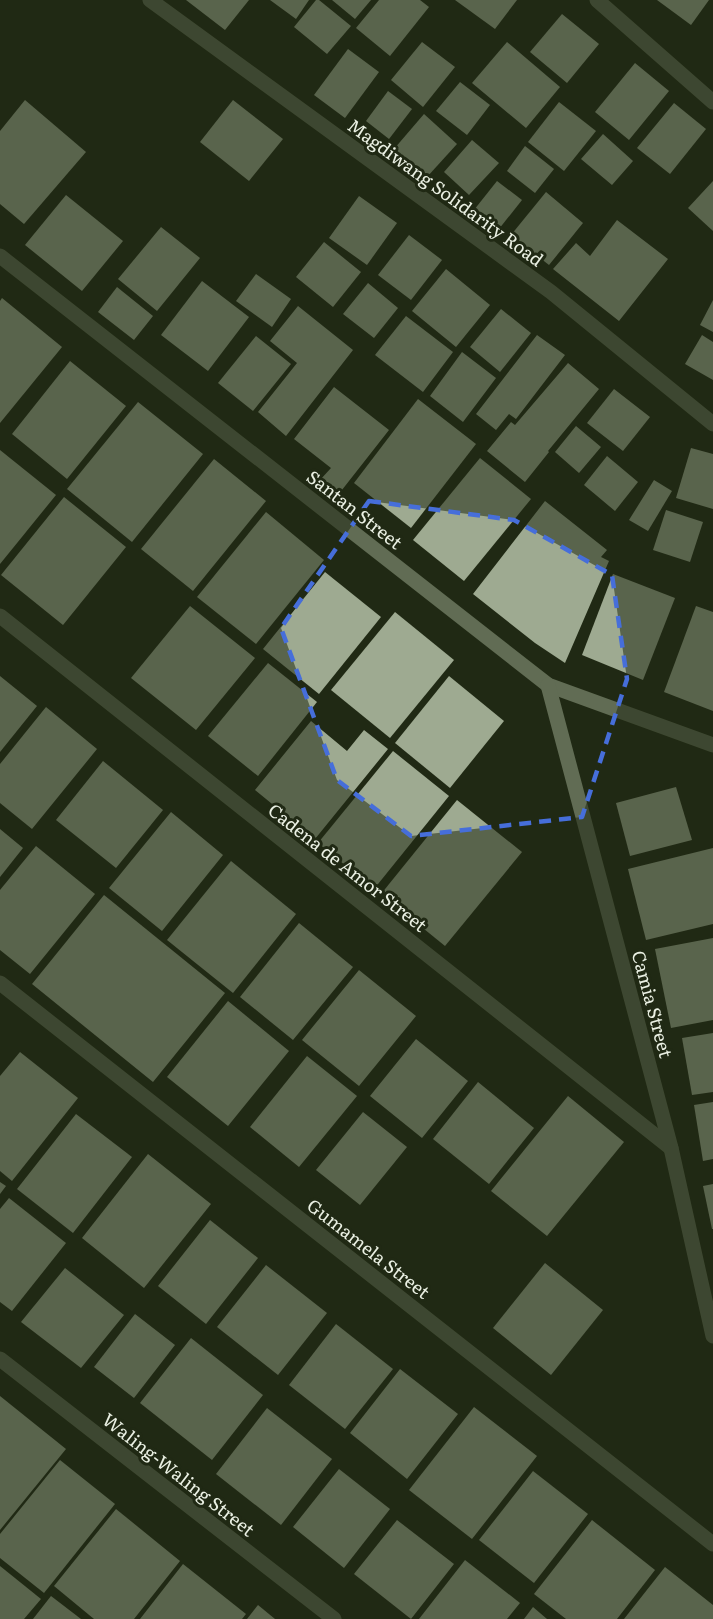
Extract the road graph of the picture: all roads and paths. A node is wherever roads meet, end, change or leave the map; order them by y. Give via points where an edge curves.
1 (150, 0) edge
2 (597, 0) edge
3 (713, 102) edge
4 (0, 256) edge
5 (713, 424) edge
6 (0, 616) edge
7 (548, 685) junction
8 (713, 745) edge
9 (0, 983) edge
10 (671, 1148) junction
11 (713, 1336) edge
12 (0, 1359) edge
13 (713, 1544) edge
14 (334, 1619) edge

1 - 5 street, Magdiwang Solidarity Road via 551,292
2 - 3 street
4 - 7 street, Santan Street
6 - 10 street, Cadena de Amor Street
7 - 8 street, Santan Street
7 - 10 street, Camia Street
9 - 13 street, Gumamela Street
10 - 11 street, Camia Street
12 - 14 street, Waling-Waling Street

